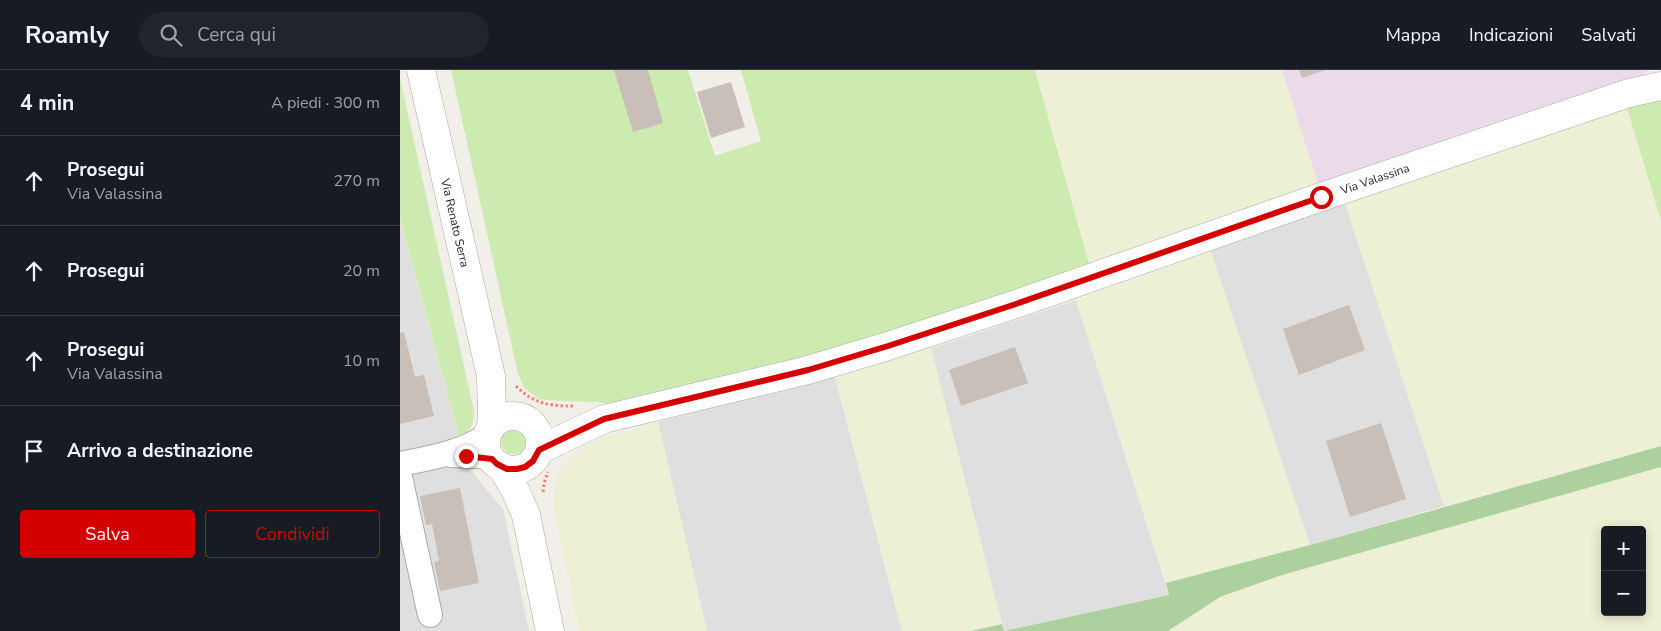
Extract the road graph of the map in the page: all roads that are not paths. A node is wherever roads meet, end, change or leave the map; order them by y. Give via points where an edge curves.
1 (421, 70) edge
2 (1654, 70) edge
3 (1661, 86) edge
4 (1629, 93) junction
5 (503, 380) junction
6 (525, 419) junction
7 (596, 419) junction
8 (493, 447) junction
9 (540, 460) junction
10 (400, 464) edge
11 (400, 476) edge
12 (534, 505) junction
13 (430, 615) dead end
14 (550, 631) edge

1 - 5 street, Via Renato Serra
2 - 4 street, Via Valassina
3 - 4 street, Via Valassina
4 - 7 street, Via Valassina via 888,346 808,370
5 - 6 street, Via Renato Serra via 507,401
5 - 8 street, Via Renato Serra
6 - 7 street, Via Valassina
6 - 8 street via 506,417 498,420
6 - 9 street via 536,427 539,434
7 - 9 street, Via Valassina
8 - 9 street via 517,469
8 - 10 street via 464,448
8 - 12 street via 515,490
9 - 12 street via 527,486
11 - 13 street
12 - 14 street

